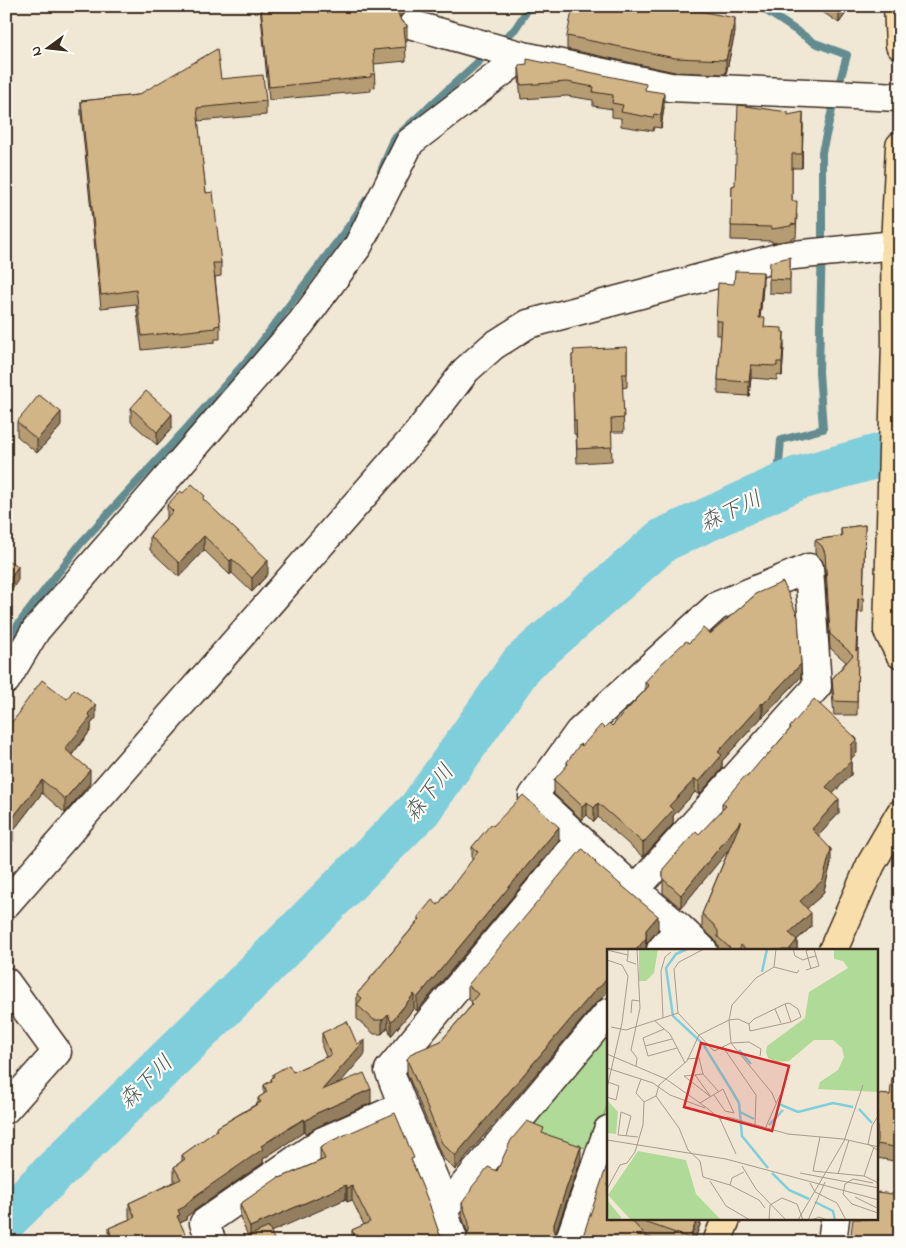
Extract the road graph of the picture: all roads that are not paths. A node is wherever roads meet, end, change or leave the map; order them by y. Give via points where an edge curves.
1 (898, 6) edge
2 (415, 25) dead end
3 (900, 45) edge
4 (515, 54) junction
5 (900, 97) edge
6 (900, 146) edge
7 (895, 245) junction
8 (900, 654) edge
9 (6, 680) edge
10 (900, 814) edge
11 (580, 840) junction
12 (635, 890) junction
13 (6, 904) edge
14 (676, 939) edge
15 (837, 948) edge
16 (662, 949) edge
17 (701, 949) edge
18 (6, 982) edge
19 (607, 1014) edge
20 (403, 1106) junction
21 (6, 1109) edge
22 (607, 1133) edge
23 (446, 1207) junction
24 (726, 1220) edge
25 (835, 1220) edge
26 (212, 1242) edge
27 (454, 1242) edge
28 (569, 1242) edge
29 (717, 1242) edge
30 (832, 1242) edge

1 - 3 highway
2 - 4 street
4 - 5 street via 670,86
4 - 9 street via 410,142 358,246 301,323 36,630
6 - 7 highway
7 - 8 highway via 896,342 888,631
7 - 13 street via 784,256 528,324 493,346 466,370 418,433
10 - 15 highway via 871,864
11 - 12 street
11 - 12 street via 532,796 579,732 717,606 808,568 817,686
11 - 20 street via 389,1070
12 - 14 street
14 - 16 street
14 - 17 street
18 - 21 street via 57,1052
19 - 23 street
20 - 23 street
20 - 26 street via 323,1142 204,1223
22 - 28 street
23 - 27 street via 444,1213
24 - 29 highway
25 - 30 street

